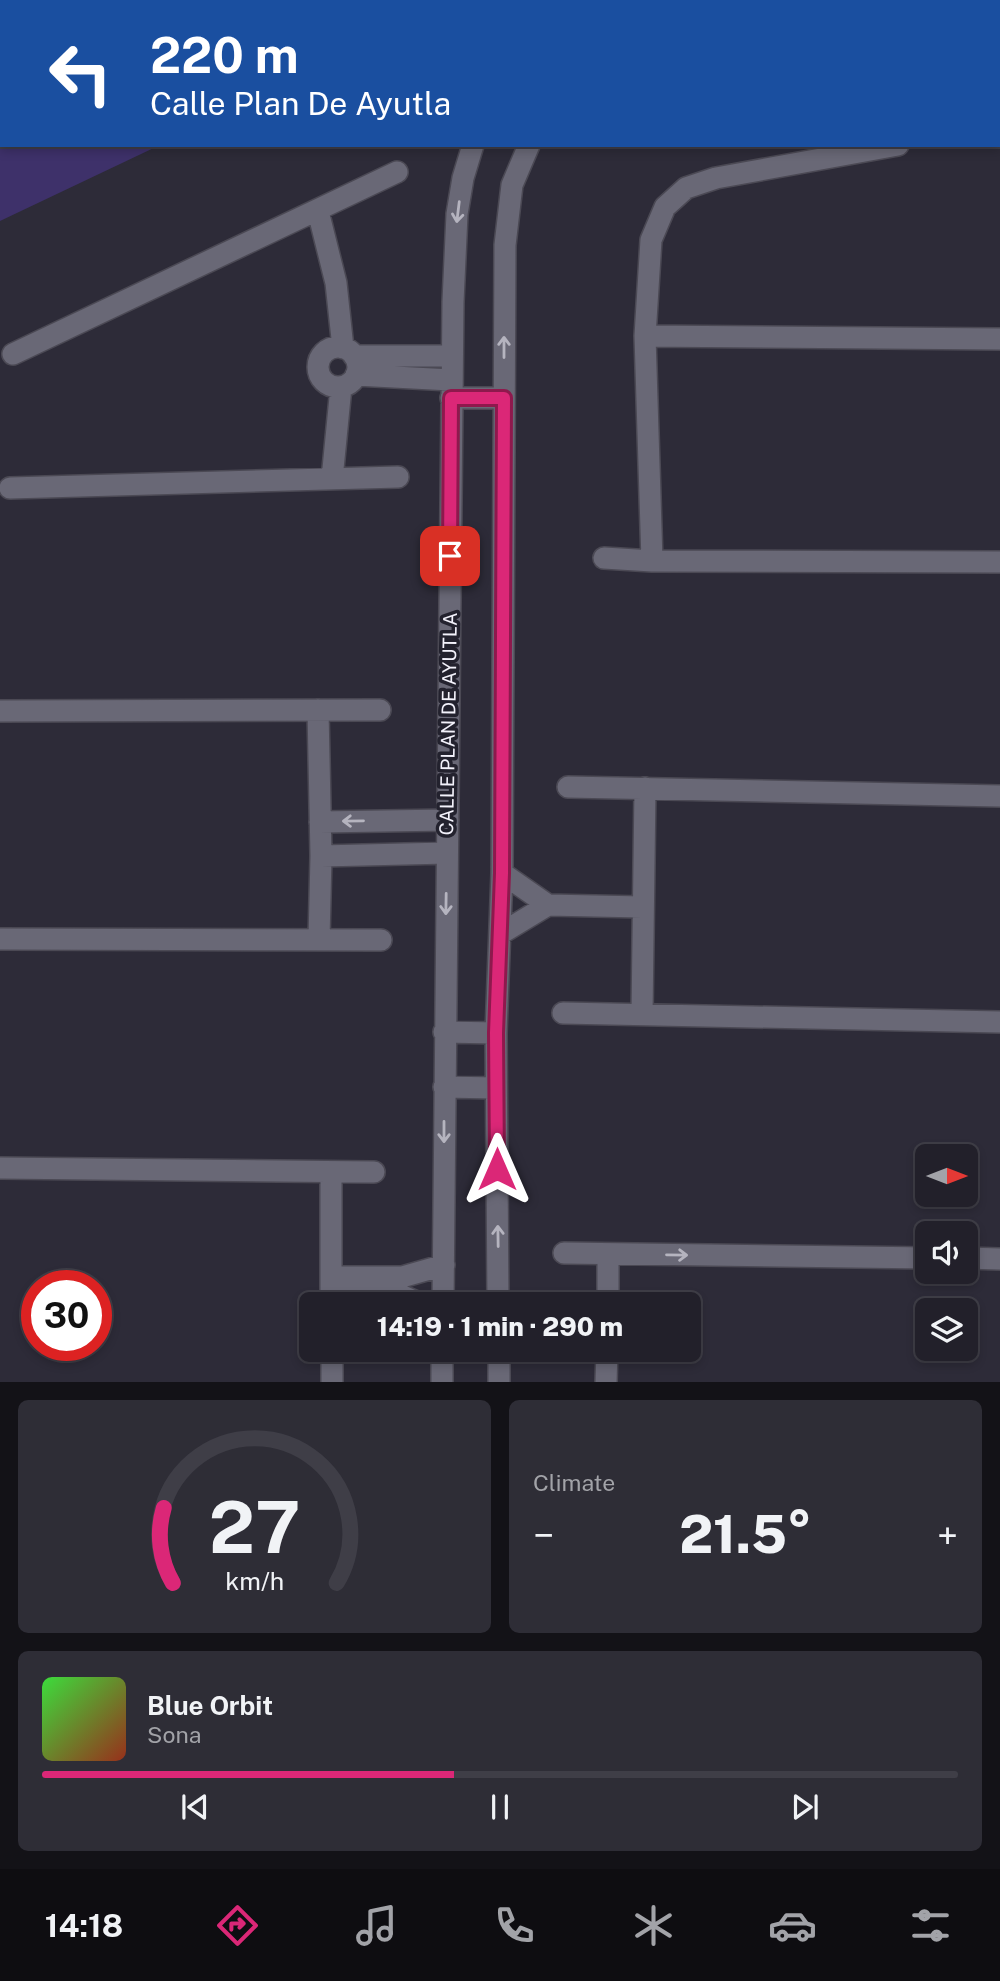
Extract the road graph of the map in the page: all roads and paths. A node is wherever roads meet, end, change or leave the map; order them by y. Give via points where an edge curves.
1 (472, 147) edge
2 (528, 147) edge
3 (887, 147) edge
4 (397, 172) dead end
5 (318, 211) junction
6 (645, 337) junction
7 (1000, 339) edge
8 (13, 354) dead end
9 (452, 356) junction
10 (349, 366) junction
11 (451, 389) junction
12 (504, 398) junction
13 (398, 477) dead end
14 (332, 479) junction
15 (10, 488) dead end
16 (604, 558) dead end
17 (652, 561) junction
18 (1000, 562) edge
19 (318, 710) junction
20 (380, 710) dead end
21 (0, 712) edge
22 (568, 787) dead end
23 (645, 788) junction
24 (1000, 796) edge
25 (448, 820) junction
26 (320, 822) junction
27 (447, 853) junction
28 (321, 856) junction
29 (502, 873) junction
30 (548, 905) junction
31 (642, 907) junction
32 (500, 934) junction
33 (0, 939) edge
34 (319, 939) junction
35 (380, 940) dead end
36 (563, 1013) dead end
37 (642, 1014) junction
38 (1000, 1022) edge
39 (444, 1032) junction
40 (496, 1033) junction
41 (444, 1087) junction
42 (496, 1088) junction
43 (0, 1168) edge
44 (331, 1172) junction
45 (374, 1172) dead end
46 (564, 1253) dead end
47 (608, 1254) junction
48 (915, 1258) edge
49 (978, 1258) edge
50 (1000, 1259) edge
51 (444, 1265) junction
52 (331, 1292) edge
53 (409, 1292) edge
54 (443, 1292) edge
55 (498, 1292) edge
56 (608, 1292) edge
57 (332, 1362) edge
58 (442, 1362) edge
59 (499, 1362) edge
60 (607, 1362) edge
61 (332, 1382) edge
62 (442, 1382) edge
63 (499, 1382) edge
64 (606, 1382) edge

1 -> 9 street, CALLE PLAN DE AYUTLA via 457,214
12 -> 2 street via 505,245 512,185
3 - 6 street via 716,178 686,188 665,207 651,240
4 - 5 street
5 - 8 street
5 - 10 street via 336,283
6 - 7 street
6 - 17 street
9 - 10 street
9 - 11 street, CALLE PLAN DE AYUTLA
10 - 11 street
10 - 14 street
11 - 12 street
11 - 25 street, CALLE PLAN DE AYUTLA
12 - 29 street
13 - 14 street
14 - 15 street
16 - 17 street
17 - 18 street
19 - 20 street
19 - 21 street
19 - 26 street
22 - 23 street
23 - 24 street
23 - 31 street
25 -> 26 street
25 - 27 street, CALLE PLAN DE AYUTLA
26 - 28 street
27 - 28 street
27 -> 39 street, CALLE PLAN DE AYUTLA
28 - 34 street
29 - 30 street
29 - 32 street
30 - 31 street
30 - 32 street
31 - 37 street
32 - 40 street
33 - 34 street
34 - 35 street
36 - 37 street
37 - 38 street
39 - 40 street
39 - 41 street, CALLE PLAN DE AYUTLA
40 - 42 street
41 - 42 street
41 -> 51 street, CALLE PLAN DE AYUTLA
55 -> 42 street
43 - 44 street
44 - 45 street
44 - 52 street
46 - 47 street
47 -> 48 street
47 - 56 street
49 - 50 street
51 - 53 street
51 - 54 street, CALLE PLAN DE AYUTLA
57 - 61 street
58 - 62 street
59 - 63 street
60 - 64 street

